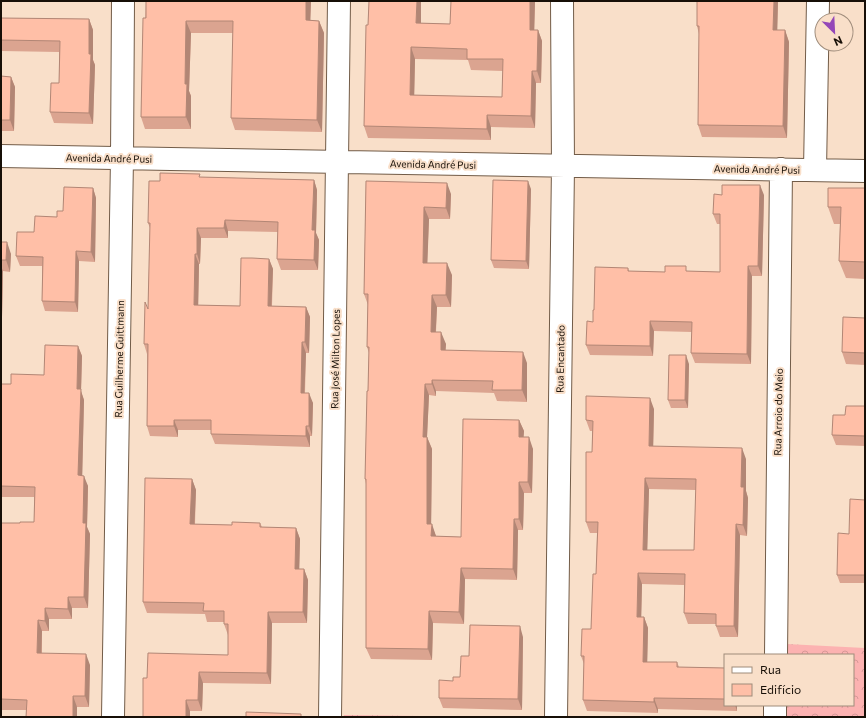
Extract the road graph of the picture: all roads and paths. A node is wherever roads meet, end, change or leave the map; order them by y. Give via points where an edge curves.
1 (123, 1) edge
2 (339, 1) edge
3 (562, 1) edge
4 (818, 1) edge
5 (1, 156) edge
6 (122, 158) junction
7 (337, 162) junction
8 (563, 166) junction
9 (781, 170) junction
10 (815, 170) junction
11 (865, 171) edge
12 (776, 654) edge
13 (775, 706) edge
14 (113, 717) edge
15 (330, 717) edge
16 (556, 717) edge
17 (775, 717) edge

1 - 6 street, Rua Guilherme Guittmann
2 - 7 street, Rua José Milton Lopes
3 - 8 street, Rua Encantado
4 - 10 street
5 - 6 street, Avenida André Pusi
6 - 7 street, Avenida André Pusi
6 - 14 street, Rua Guilherme Guittmann
7 - 8 street, Avenida André Pusi
7 - 15 street, Rua José Milton Lopes
8 - 9 street, Avenida André Pusi
8 - 16 street, Rua Encantado
9 - 10 street, Avenida André Pusi
9 - 12 street, Rua Arroio do Meio
10 - 11 street, Avenida André Pusi
13 - 17 street

